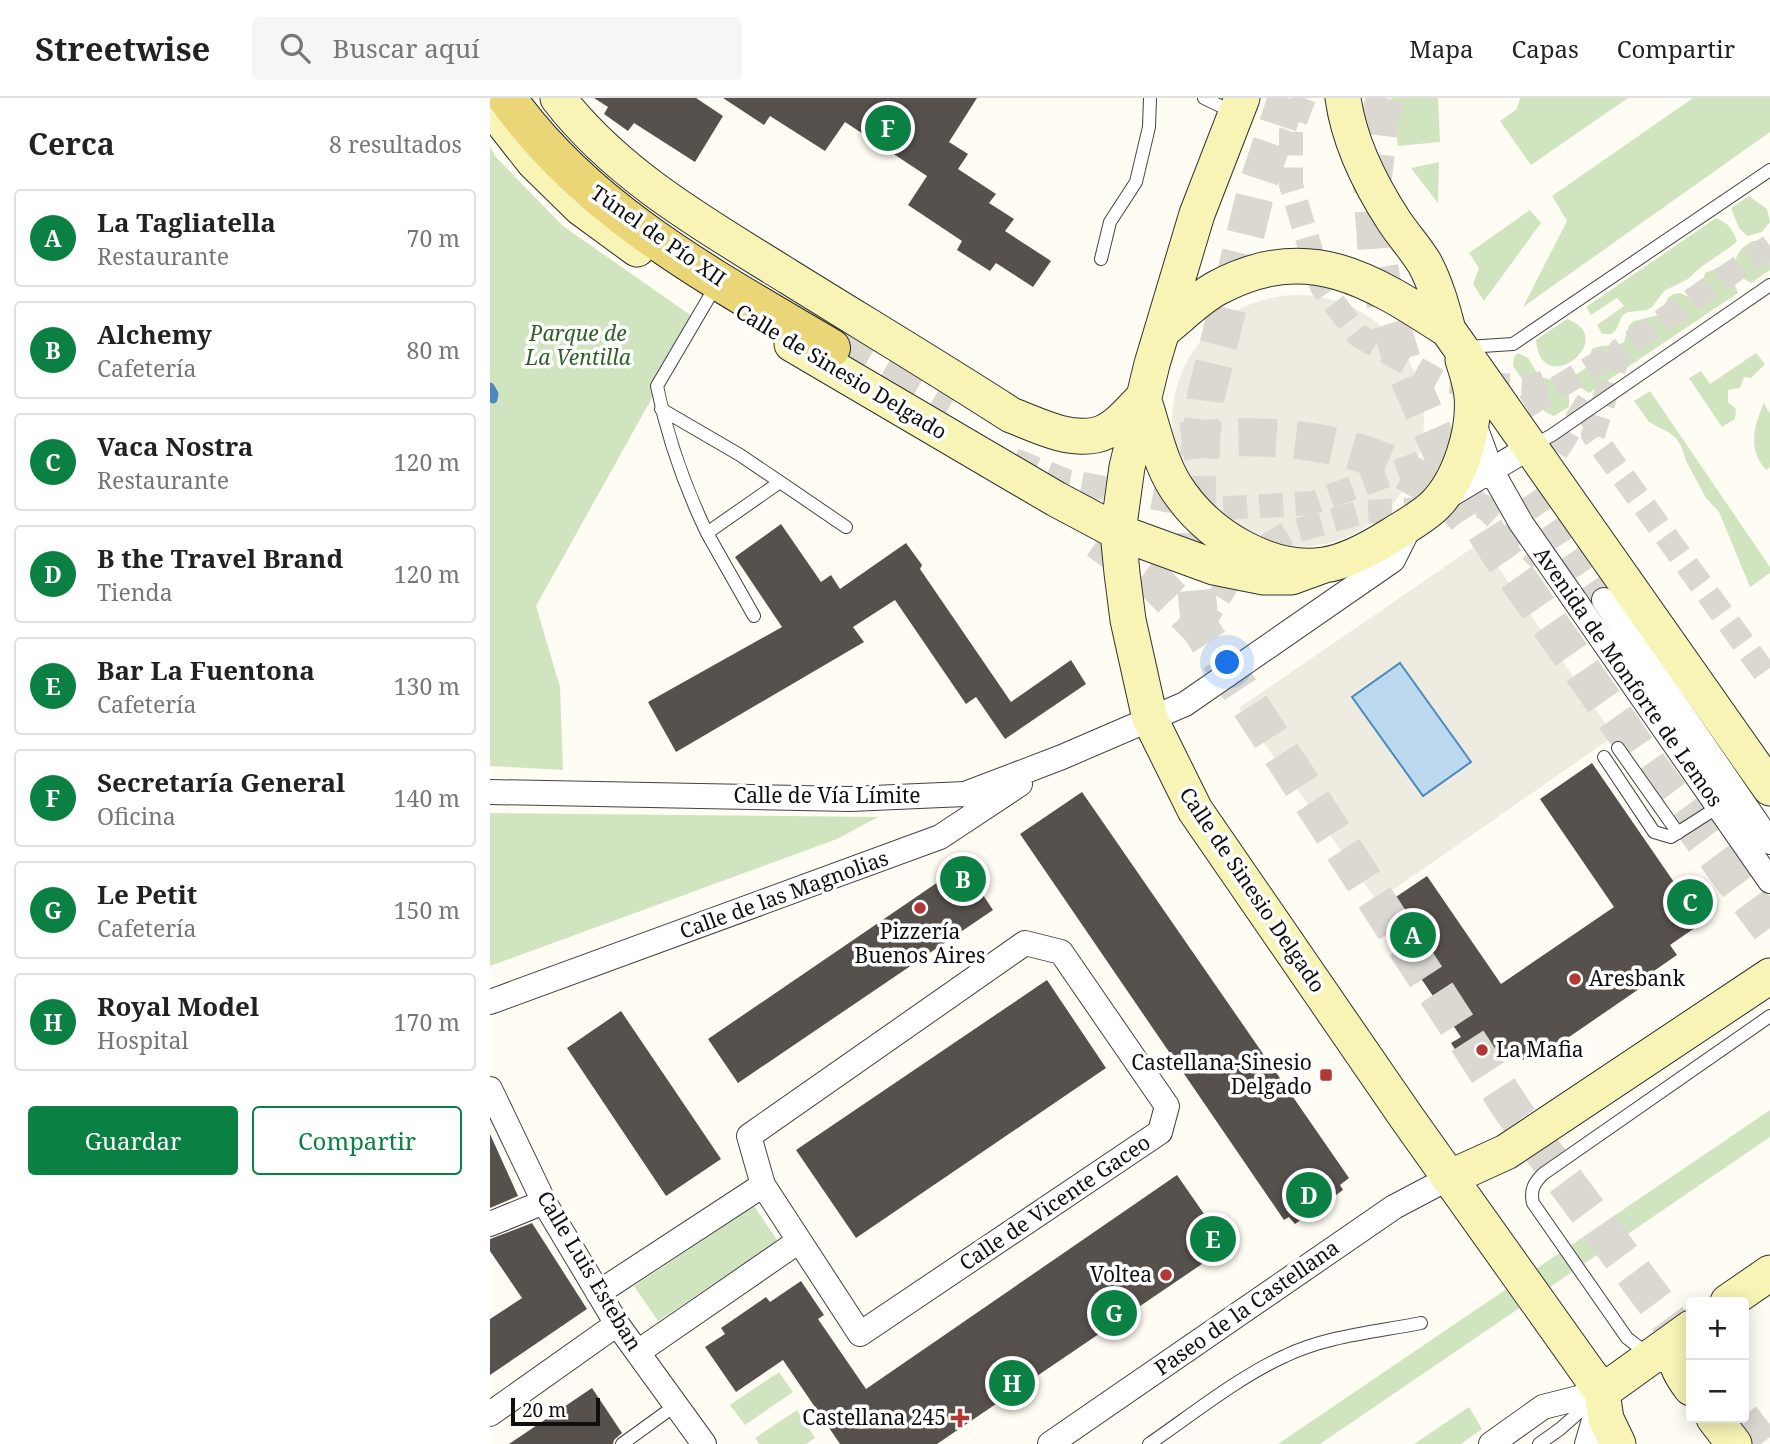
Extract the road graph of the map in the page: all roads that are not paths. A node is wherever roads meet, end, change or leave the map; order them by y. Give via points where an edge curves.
1 (507, 98) edge
2 (531, 98) edge
3 (558, 98) edge
4 (1150, 98) edge
5 (1204, 98) edge
6 (1343, 98) edge
7 (490, 105) edge
8 (1239, 106) edge
9 (1770, 170) edge
10 (1101, 259) dead end
11 (1770, 285) edge
12 (711, 294) junction
13 (1163, 331) junction
14 (1454, 339) junction
15 (1143, 398) junction
16 (662, 409) junction
17 (1471, 414) junction
18 (1530, 447) junction
19 (1491, 471) junction
20 (780, 482) junction
21 (1424, 513) junction
22 (846, 527) dead end
23 (1118, 532) junction
24 (707, 533) junction
25 (1324, 565) junction
26 (1604, 600) tunnel mouth
27 (754, 616) dead end
28 (1150, 719) junction
29 (1618, 748) dead end
30 (1062, 757) junction
31 (1604, 757) dead end
32 (1770, 788) edge
33 (490, 792) edge
34 (1718, 807) junction
35 (1678, 833) junction
36 (1770, 842) edge
37 (1770, 881) edge
38 (1770, 976) edge
39 (490, 1002) edge
40 (1770, 1016) edge
41 (490, 1089) edge
42 (1449, 1178) junction
43 (763, 1185) junction
44 (544, 1202) junction
45 (490, 1224) edge
46 (799, 1241) junction
47 (1770, 1273) edge
48 (598, 1293) junction
49 (1735, 1297) edge
50 (1421, 1323) dead end
51 (617, 1324) junction
52 (1674, 1340) edge
53 (638, 1352) junction
54 (1686, 1380) edge
55 (1602, 1392) junction
56 (676, 1405) junction
57 (490, 1414) edge
58 (1718, 1423) edge
59 (1603, 1443) edge
60 (622, 1444) edge
61 (705, 1444) edge
62 (1050, 1444) edge
63 (1149, 1444) edge
64 (1491, 1444) edge
65 (1539, 1444) edge
66 (1734, 1444) edge

1 - 2 main road, Túnel de Pío XII via 542,142 619,214 669,249 836,340 653,215 572,148
3 - 15 main road via 620,162 706,226 1011,415 1063,434 1097,435 1121,421
4 - 10 lane via 1149,127 1136,182 1111,222
5 - 8 lane
6 - 14 main road, Avenida de Monforte de Lemos via 1352,140 1393,220 1424,263
7 - 12 main road, Calle de Sinesio Delgado via 534,162 581,208 638,250
8 - 13 main road via 1197,214
9 - 14 lane via 1513,344
11 - 18 lane
12 - 16 lane via 657,386
12 - 23 main road, Calle de Sinesio Delgado
13 - 14 main road, Avenida de Monforte de Lemos via 1216,289 1247,275 1293,265 1349,274 1405,302
13 - 15 main road
14 - 17 main road, Avenida de Monforte de Lemos via 1472,397
14 - 18 main road, Avenida de Monforte de Lemos
15 - 23 main road
15 - 25 main road, Avenida de Monforte de Lemos via 1164,465 1180,495 1202,520 1258,555 1290,564
16 - 20 lane
16 - 24 lane via 688,494
17 - 19 street, Avenida de Monforte de Lemos
17 - 21 main road, Avenida de Monforte de Lemos via 1466,449 1454,480
18 - 19 street, Avenida de Monforte de Lemos
18 - 32 main road, Avenida de Monforte de Lemos
19 - 21 street, Avenida de Monforte de Lemos
19 - 34 street, Avenida de Monforte de Lemos via 1544,557
20 - 22 lane
20 - 24 lane
21 - 25 main road, Avenida de Monforte de Lemos via 1354,555
21 - 28 street, Calle de Vía Límite via 1393,560 1185,704
23 - 25 main road, Calle de Sinesio Delgado via 1214,567 1264,577 1291,577
23 - 28 main road, Calle de Sinesio Delgado via 1128,620
24 - 27 lane
26 - 36 street
28 - 30 street, Calle de Vía Límite
28 - 42 main road, Calle de Sinesio Delgado via 1195,810
29 - 35 lane
30 - 33 street, Calle de Vía Límite via 965,794 850,799
30 - 39 street, Calle de las Magnolias via 940,837
31 - 35 lane via 1654,832 1671,837
34 - 35 lane
34 - 37 street, Avenida de Monforte de Lemos
38 - 42 main road, Paseo de la Castellana via 1506,1152
40 - 52 lane via 1543,1174 1531,1194 1627,1338 1640,1348
41 - 44 street, Calle Luis Esteban
42 - 55 main road
42 - 62 street, Paseo de la Castellana via 1394,1207
43 - 46 street, Calle de Vicente Gaceo
43 - 46 street, Calle de Vicente Gaceo via 749,1136 1025,943 1060,952 1167,1106 1160,1132 860,1334
43 - 48 street
44 - 45 street
44 - 48 street, Calle Luis Esteban
46 - 53 street
47 - 49 main road
48 - 51 street, Calle Luis Esteban
50 - 63 lane via 1323,1342 1285,1356
51 - 53 street, Calle Luis Esteban
51 - 57 street
52 - 54 main road via 1676,1364
52 - 55 main road
53 - 56 street, Calle Luis Esteban
55 - 59 main road
55 - 64 street via 1543,1407
55 - 65 lane
56 - 60 lane
56 - 61 street, Calle Luis Esteban
58 - 66 main road

